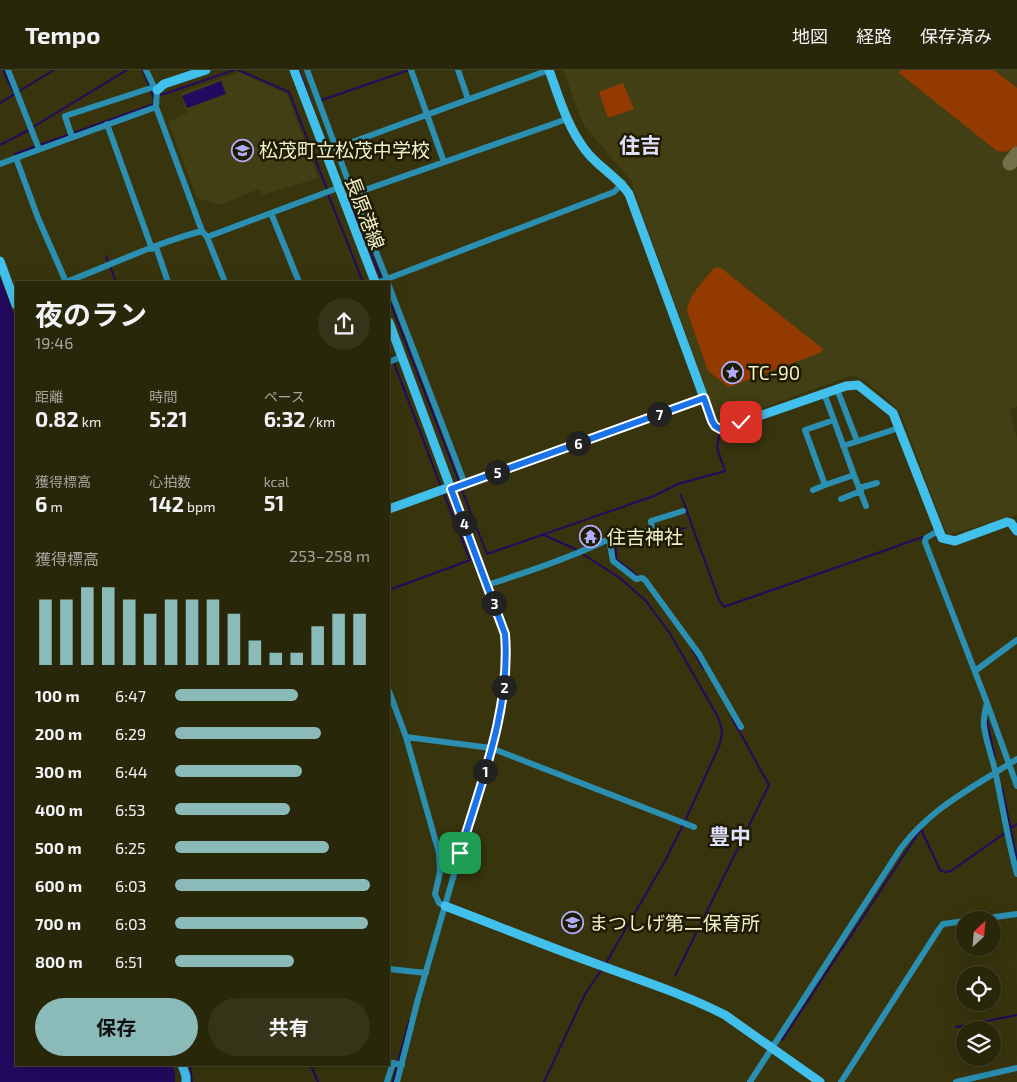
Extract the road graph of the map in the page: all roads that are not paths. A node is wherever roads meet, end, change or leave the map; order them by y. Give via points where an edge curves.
1 (8, 70) edge
2 (146, 70) edge
3 (206, 70) edge
4 (294, 70) edge
5 (307, 70) edge
6 (411, 70) edge
7 (458, 70) edge
8 (549, 70) edge
9 (196, 72) edge
10 (179, 74) edge
11 (156, 88) junction
12 (468, 99) junction
13 (156, 107) junction
14 (427, 114) junction
15 (567, 119) junction
16 (106, 124) junction
17 (72, 137) junction
18 (336, 148) junction
19 (39, 149) junction
20 (16, 158) junction
21 (444, 162) junction
22 (0, 164) edge
23 (623, 184) junction
24 (338, 188) junction
25 (353, 194) junction
26 (342, 198) junction
27 (271, 213) junction
28 (202, 231) junction
29 (208, 237) junction
30 (154, 248) junction
31 (0, 261) edge
32 (65, 281) edge
33 (68, 281) edge
34 (168, 281) edge
35 (225, 281) edge
36 (299, 281) edge
37 (374, 281) edge
38 (387, 281) edge
39 (390, 282) edge
40 (390, 288) edge
41 (15, 299) edge
42 (390, 325) edge
43 (402, 357) junction
44 (390, 362) edge
45 (838, 388) junction
46 (824, 393) junction
47 (704, 398) junction
48 (834, 420) junction
49 (899, 428) junction
50 (857, 441) junction
51 (843, 446) junction
52 (854, 475) junction
53 (877, 483) dead end
54 (465, 484) junction
55 (825, 485) junction
56 (450, 488) junction
57 (812, 490) dead end
58 (860, 490) junction
59 (841, 499) dead end
60 (866, 506) dead end
61 (390, 509) edge
62 (683, 511) dead end
63 (1017, 531) edge
64 (938, 532) junction
65 (609, 539) junction
66 (487, 585) junction
67 (1017, 640) edge
68 (975, 671) junction
69 (988, 703) junction
70 (391, 704) edge
71 (741, 727) dead end
72 (406, 737) junction
73 (491, 748) junction
74 (1017, 759) edge
75 (1009, 764) junction
76 (996, 772) junction
77 (1017, 786) edge
78 (694, 828) dead end
79 (1017, 874) edge
80 (445, 906) junction
81 (1017, 914) edge
82 (1001, 916) edge
83 (956, 922) edge
84 (390, 969) edge
85 (426, 973) junction
86 (772, 1048) junction
87 (402, 1065) junction
88 (182, 1066) edge
89 (1017, 1068) edge
90 (186, 1082) edge
91 (387, 1082) edge
92 (397, 1082) edge
93 (750, 1082) edge
94 (820, 1082) edge
95 (841, 1082) edge
96 (956, 1082) edge

1 - 19 street
2 - 11 street
3 - 9 street
4 - 24 street, 長原港線
5 - 18 street
6 - 14 street
7 - 12 street
8 - 12 street
8 - 15 street
9 - 10 street
10 - 11 street
11 - 13 street
11 - 17 street via 65,116
12 - 14 street
13 - 16 street
13 - 28 street
14 - 18 street
14 - 21 street
15 - 21 street
15 - 23 street via 586,152
16 - 17 street
16 - 30 street
17 - 19 street
18 - 25 street
19 - 20 street
20 - 22 street
20 - 32 street
21 - 25 street
23 - 39 street via 614,192
23 - 47 street via 630,194
24 - 26 street, 長原港線
24 - 27 street
25 - 26 street
25 - 38 street
26 - 37 street, 長原港線
27 - 29 street
27 - 36 street
28 - 29 street
28 - 30 street
29 - 35 street
30 - 33 street
30 - 34 street
31 - 41 street
40 - 54 street
42 - 43 street
43 - 44 street
43 - 56 street
45 - 46 street
45 - 49 street via 858,385 893,413
45 - 50 street
46 - 47 street via 720,429 712,421
46 - 48 street
47 - 54 street
48 - 51 street
48 - 55 street via 805,430
49 - 50 street
49 - 64 street
50 - 51 street
51 - 52 street
52 - 55 street
52 - 58 street
53 - 58 street
54 - 56 street
55 - 57 street
56 - 61 street
56 - 66 street
58 - 59 street
58 - 60 street
62 - 65 street via 651,521 652,530
63 - 64 street via 1012,523 1007,522 955,541 942,538
64 - 68 street via 926,538 925,542
65 - 66 street
65 - 71 street via 613,561 636,578 645,580 699,654
66 - 73 street via 505,634 507,658 502,708
67 - 68 street
68 - 69 street
69 - 75 street
69 - 76 street via 984,725
70 - 72 street
72 - 73 street
72 - 80 street via 439,853 436,899
73 - 78 street
73 - 80 street
74 - 75 street
75 - 76 street
75 - 77 street
76 - 79 street
76 - 86 street via 930,816 914,831
80 - 85 street
80 - 86 street via 693,999 725,1015
81 - 82 street
83 - 95 street via 943,924 939,929
84 - 85 street
85 - 87 street
86 - 93 street
86 - 94 street
87 - 91 street via 393,1063
87 - 92 street
88 - 90 street
89 - 96 street

